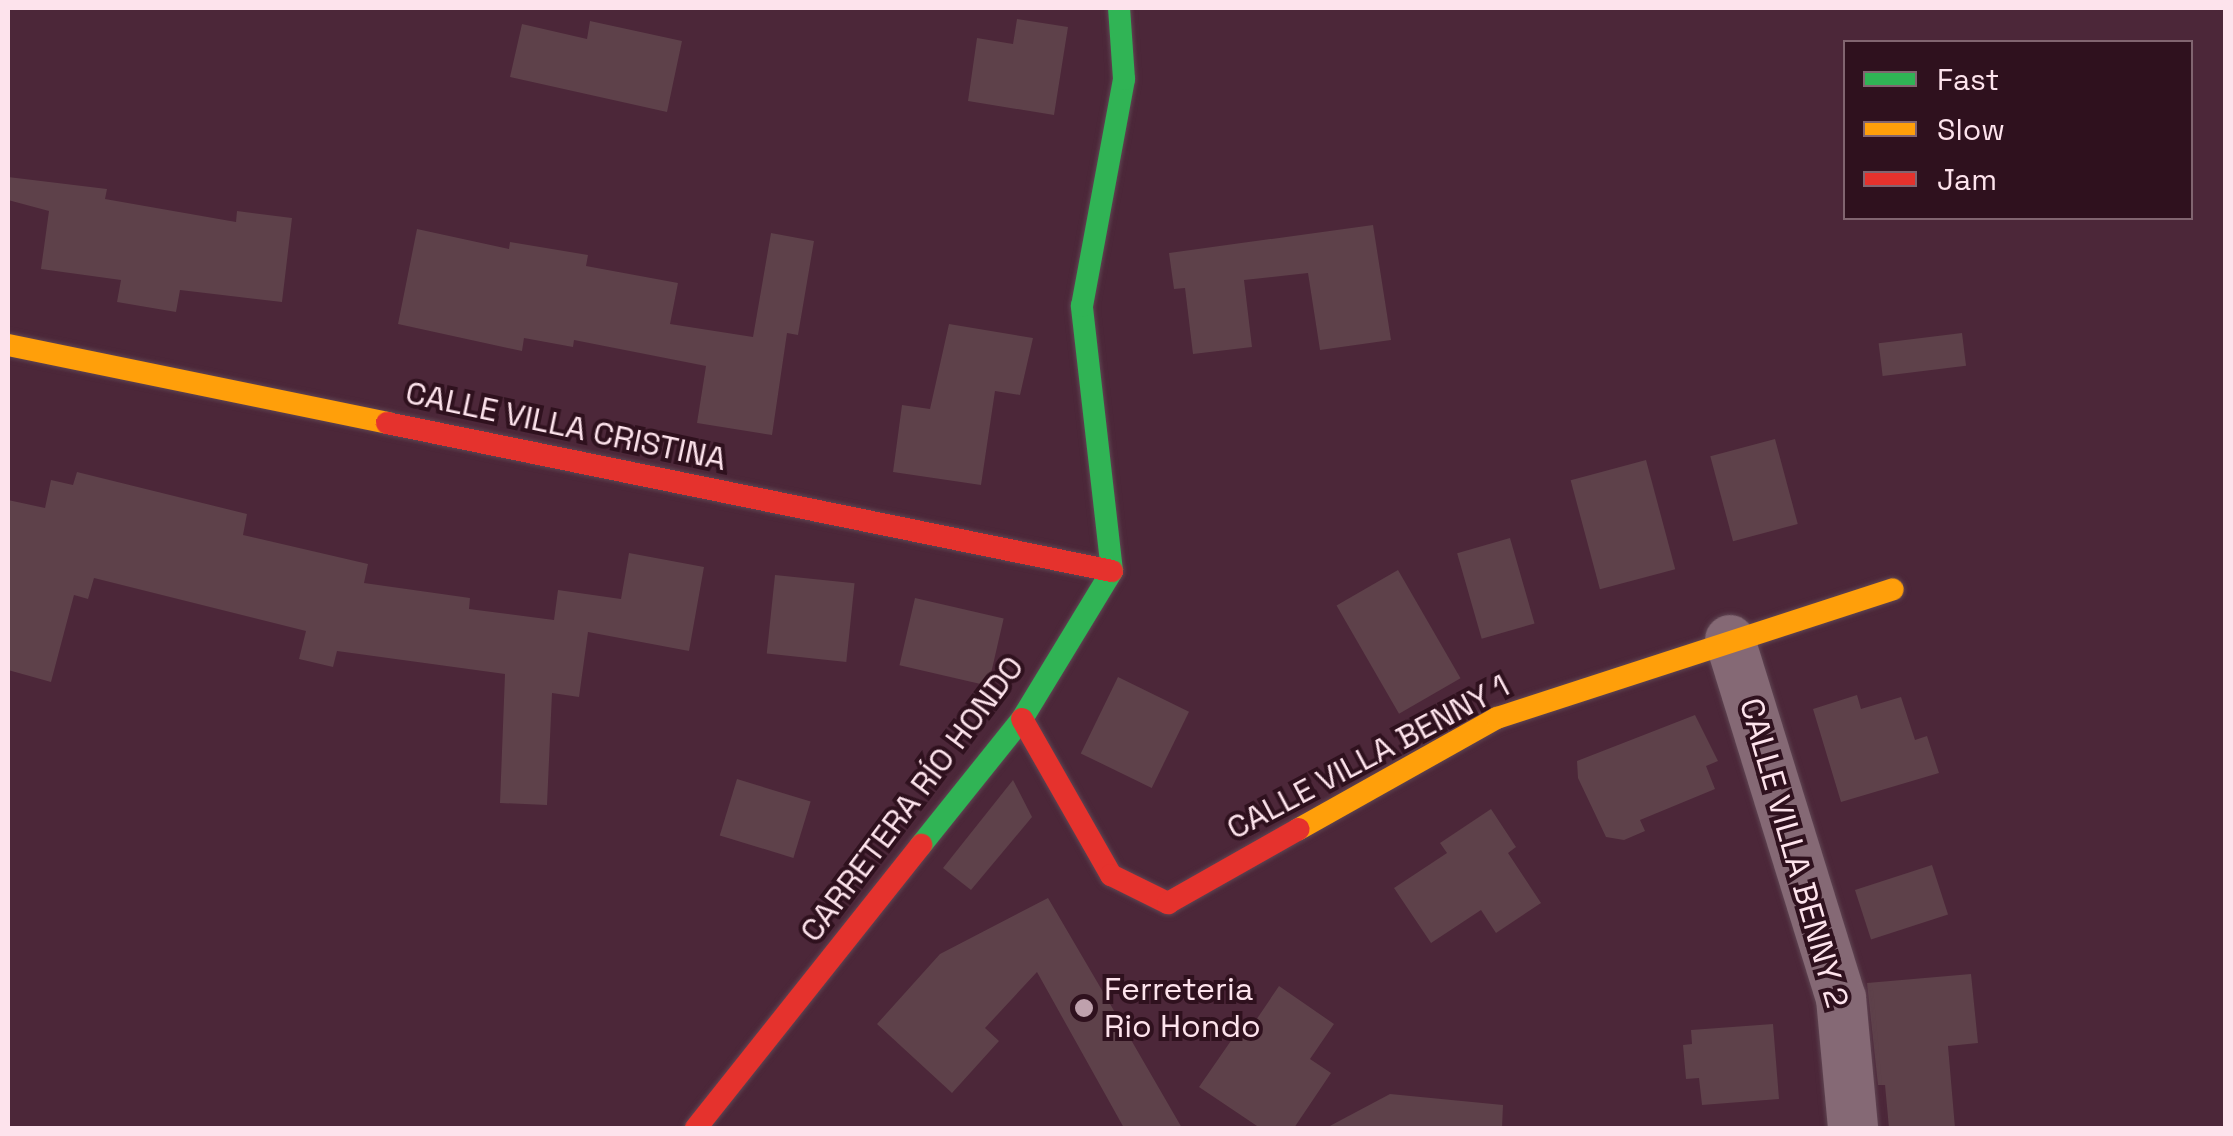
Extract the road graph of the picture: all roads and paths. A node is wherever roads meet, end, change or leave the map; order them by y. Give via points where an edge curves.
1 (1120, 8) edge
2 (8, 345) edge
3 (1112, 571) junction
4 (1893, 589) dead end
5 (1730, 640) junction
6 (1022, 719) junction
7 (696, 1128) edge
8 (1853, 1128) edge

1 - 3 street via 1124,80 1082,306
2 - 3 street, CALLE VILLA CRISTINA
3 - 6 street, CARRETERA RÍO HONDO
4 - 5 street, CALLE VILLA BENNY 1
5 - 6 street, CALLE VILLA BENNY 1 via 1497,718 1168,902 1111,875
5 - 8 street, CALLE VILLA BENNY 2 via 1842,998
6 - 7 street, CARRETERA RÍO HONDO

